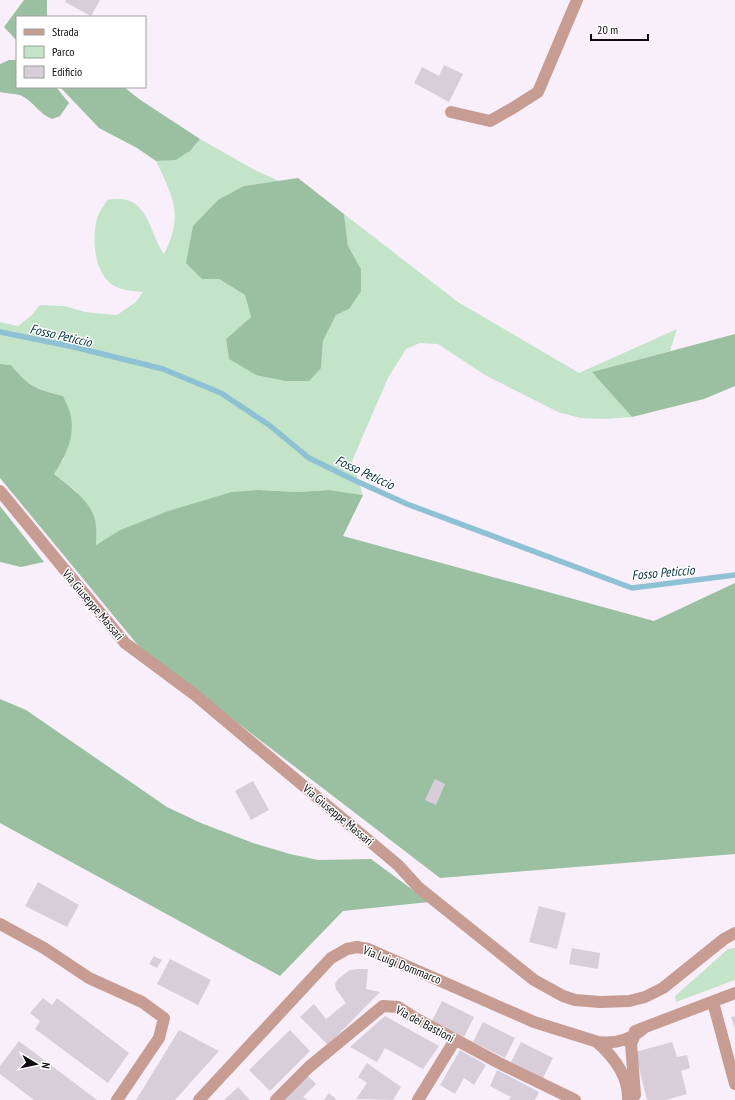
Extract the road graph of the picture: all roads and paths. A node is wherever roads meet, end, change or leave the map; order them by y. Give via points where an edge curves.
1 (577, 0) edge
2 (451, 112) dead end
3 (0, 491) edge
4 (0, 924) edge
5 (735, 933) edge
6 (729, 940) edge
7 (734, 993) edge
8 (713, 1002) junction
9 (643, 1029) junction
10 (634, 1037) junction
11 (592, 1039) junction
12 (455, 1040) junction
13 (735, 1084) edge
14 (549, 1095) edge
15 (117, 1100) edge
16 (199, 1100) edge
17 (276, 1100) edge
18 (418, 1100) edge
19 (575, 1100) edge
20 (628, 1100) edge
21 (636, 1100) edge

1 - 2 street via 538,92 490,121
3 - 6 street, Via Giuseppe Massari via 125,643 195,695 398,865 419,888 534,980 563,996 589,1002 623,1002 645,997 668,985
4 - 15 street via 44,948 89,978 142,1002 164,1018 159,1038
5 - 6 street, Via Giuseppe Massari
7 - 8 street, Via Luigi Dommarco
8 - 9 street, Via Luigi Dommarco
8 - 13 street
9 - 10 street, Via Luigi Dommarco
9 - 11 street, Via Luigi Dommarco
10 - 11 street, Via Luigi Dommarco via 607,1043
10 - 21 street via 631,1044
11 - 16 street, Via Luigi Dommarco via 534,1022 368,949 352,948 331,958
11 - 20 street via 612,1055 621,1069 627,1084
12 - 14 street, Via dei Bastioni
12 - 17 street, Via dei Bastioni via 398,1007 383,1006 308,1067
12 - 18 street
14 - 19 street, Via dei Bastioni

